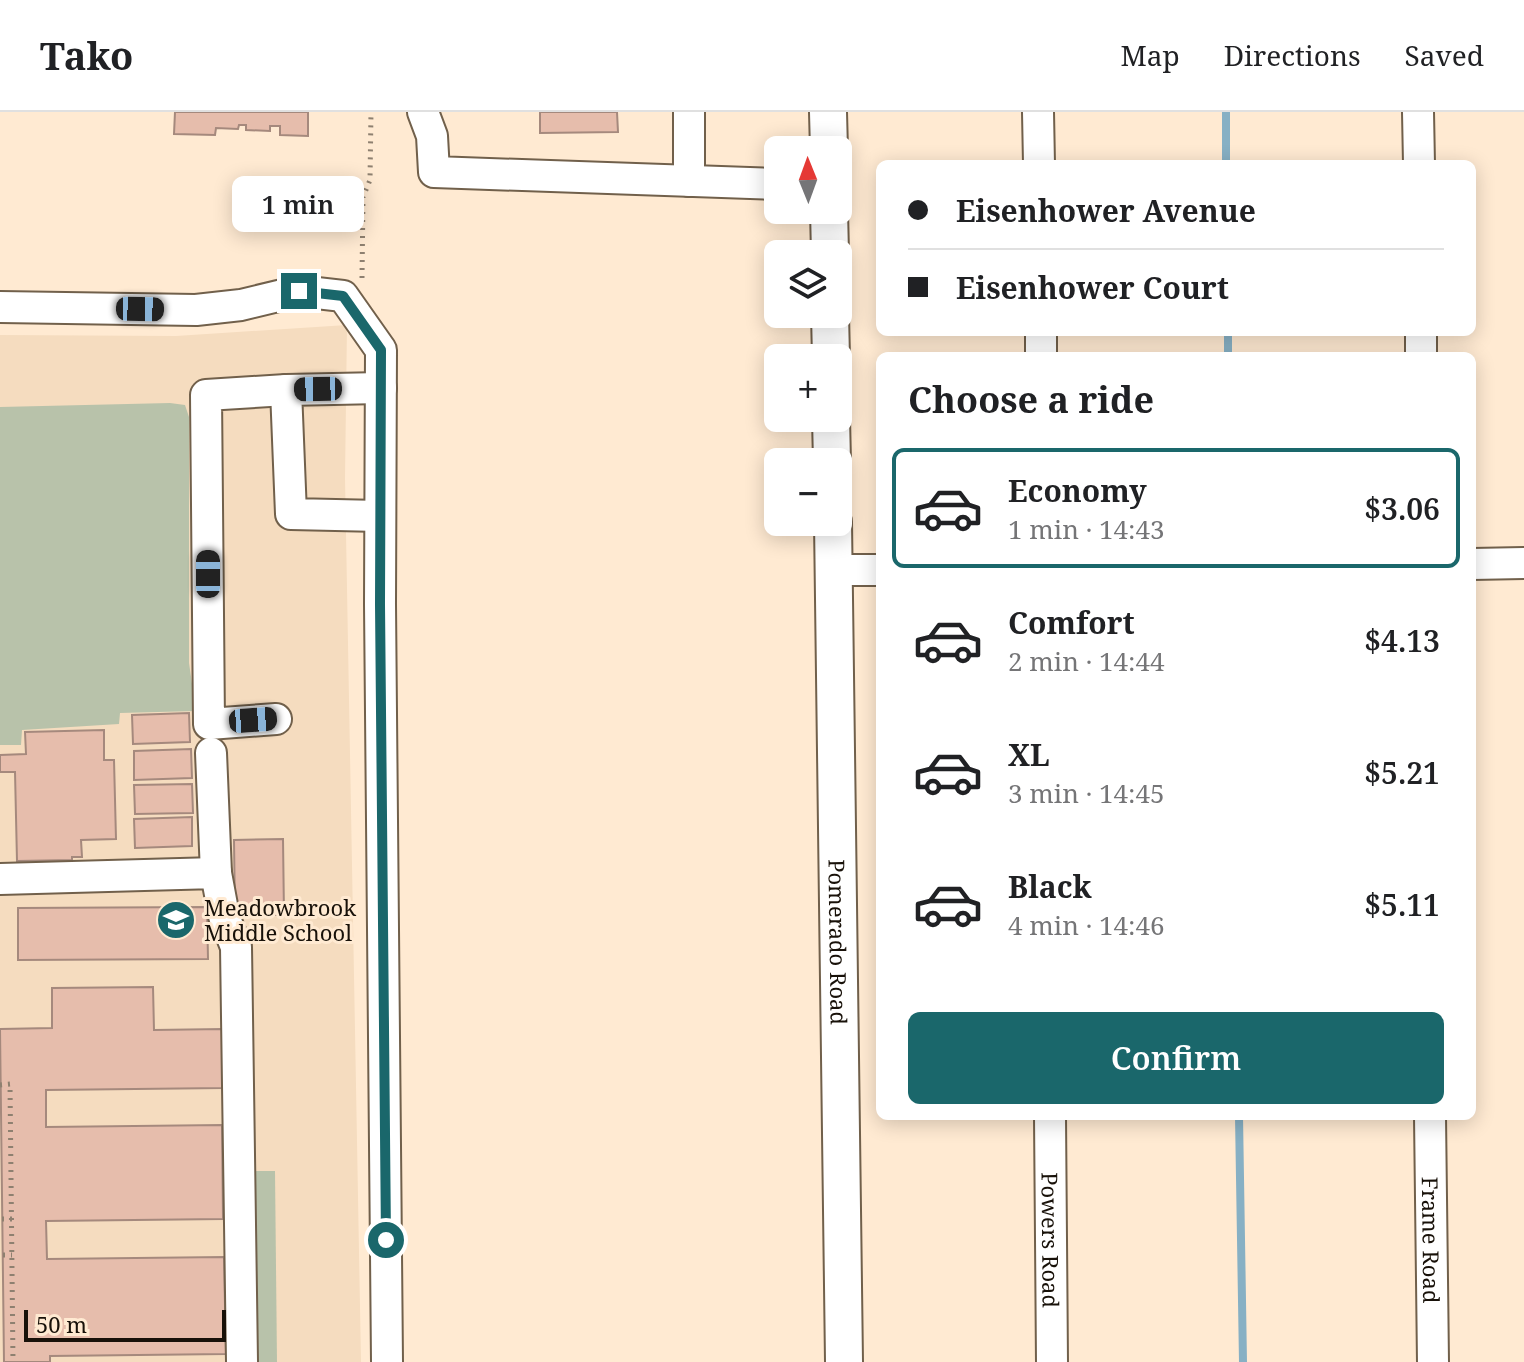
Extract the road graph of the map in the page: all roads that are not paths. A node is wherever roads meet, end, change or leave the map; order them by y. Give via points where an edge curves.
1 (423, 112) edge
2 (689, 112) edge
3 (828, 112) edge
4 (1038, 112) edge
5 (1418, 112) edge
6 (829, 136) edge
7 (1039, 160) edge
8 (1419, 160) edge
9 (689, 181) junction
10 (764, 184) edge
11 (0, 307) edge
12 (381, 388) junction
13 (286, 390) junction
14 (380, 516) junction
15 (833, 536) edge
16 (1524, 563) edge
17 (1476, 564) edge
18 (833, 570) junction
19 (876, 570) edge
20 (276, 719) dead end
21 (211, 753) dead end
22 (216, 873) junction
23 (0, 879) edge
24 (1050, 1120) edge
25 (1430, 1120) edge
26 (242, 1362) edge
27 (387, 1362) edge
28 (844, 1362) edge
29 (1052, 1362) edge
30 (1433, 1362) edge

1 - 9 street via 432,136 434,172
2 - 9 street
3 - 6 main road
4 - 7 street
5 - 8 street
9 - 10 street
11 - 12 street via 196,310 299,291 343,296 381,350
12 - 13 street
12 - 14 street
13 - 14 street via 291,514
13 - 20 street via 206,395 209,724
14 - 27 street
15 - 18 main road, Pomerado Road
16 - 17 street
18 - 19 street
18 - 28 main road, Pomerado Road
21 - 22 street
22 - 23 street
22 - 26 street via 236,947
24 - 29 street, Powers Road
25 - 30 street, Frame Road

